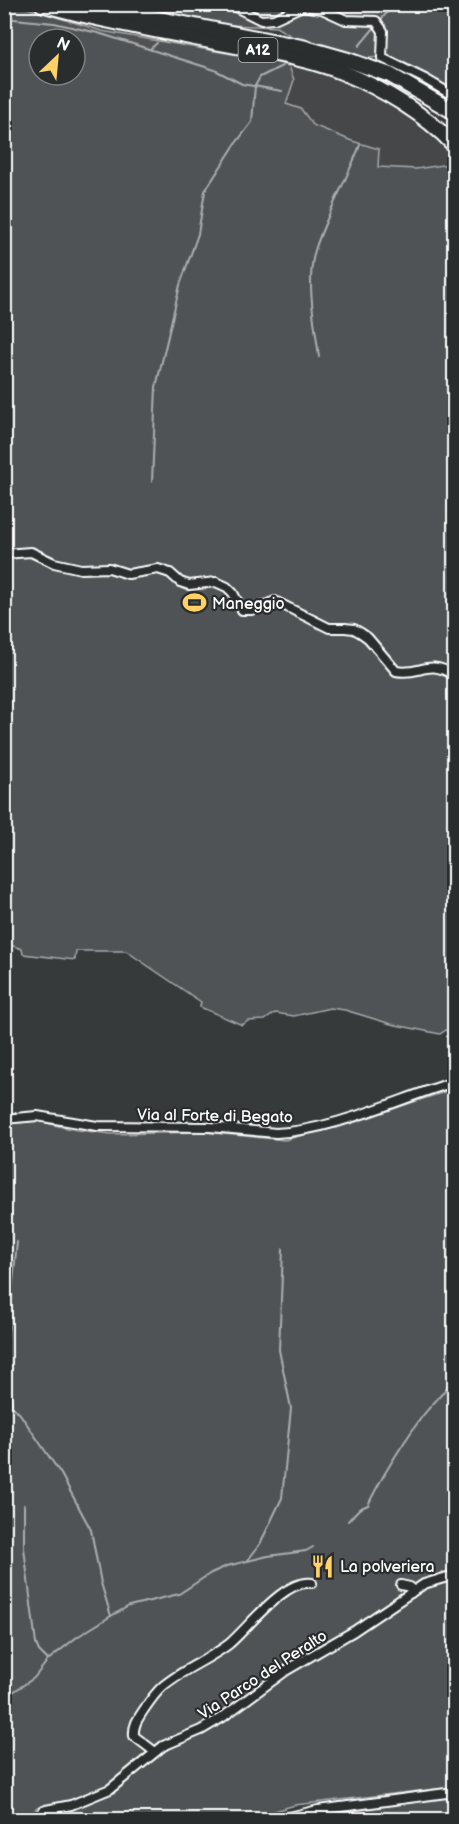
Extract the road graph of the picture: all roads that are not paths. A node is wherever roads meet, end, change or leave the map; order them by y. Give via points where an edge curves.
1 (42, 4) edge
2 (83, 4) edge
3 (229, 4) edge
4 (454, 96) edge
5 (454, 112) edge
6 (454, 145) edge
7 (4, 554) edge
8 (454, 675) edge
9 (454, 1082) edge
10 (4, 1119) edge
11 (454, 1575) edge
12 (312, 1583) dead end
13 (401, 1585) dead end
14 (411, 1593) junction
15 (155, 1752) junction
16 (454, 1792) edge
17 (39, 1820) edge
18 (277, 1820) edge

1 - 6 highway, A12 via 300,59 343,72 418,114
2 - 5 highway, A12 via 302,47 348,60 390,75
3 - 4 street via 261,20 274,19 302,6 322,9 346,20 376,21 383,31 382,58
7 - 8 street via 31,552 54,563 81,569 109,568 128,574 158,570 185,584 216,582 233,593 242,610 275,601 329,628 354,629 368,638 396,671 433,666
9 - 10 street, Via al Forte di Begato via 337,1121 290,1132 187,1126 120,1128 37,1116
11 - 14 street, Via Parco del Peralto via 424,1584
12 - 15 street via 288,1590 206,1663 191,1667 164,1685 133,1729 134,1736
13 - 14 street via 410,1587
14 - 15 street, Via Parco del Peralto via 287,1670 223,1717
15 - 17 street, Via Parco del Peralto via 110,1789 71,1805 43,1811
16 - 18 street via 318,1809

